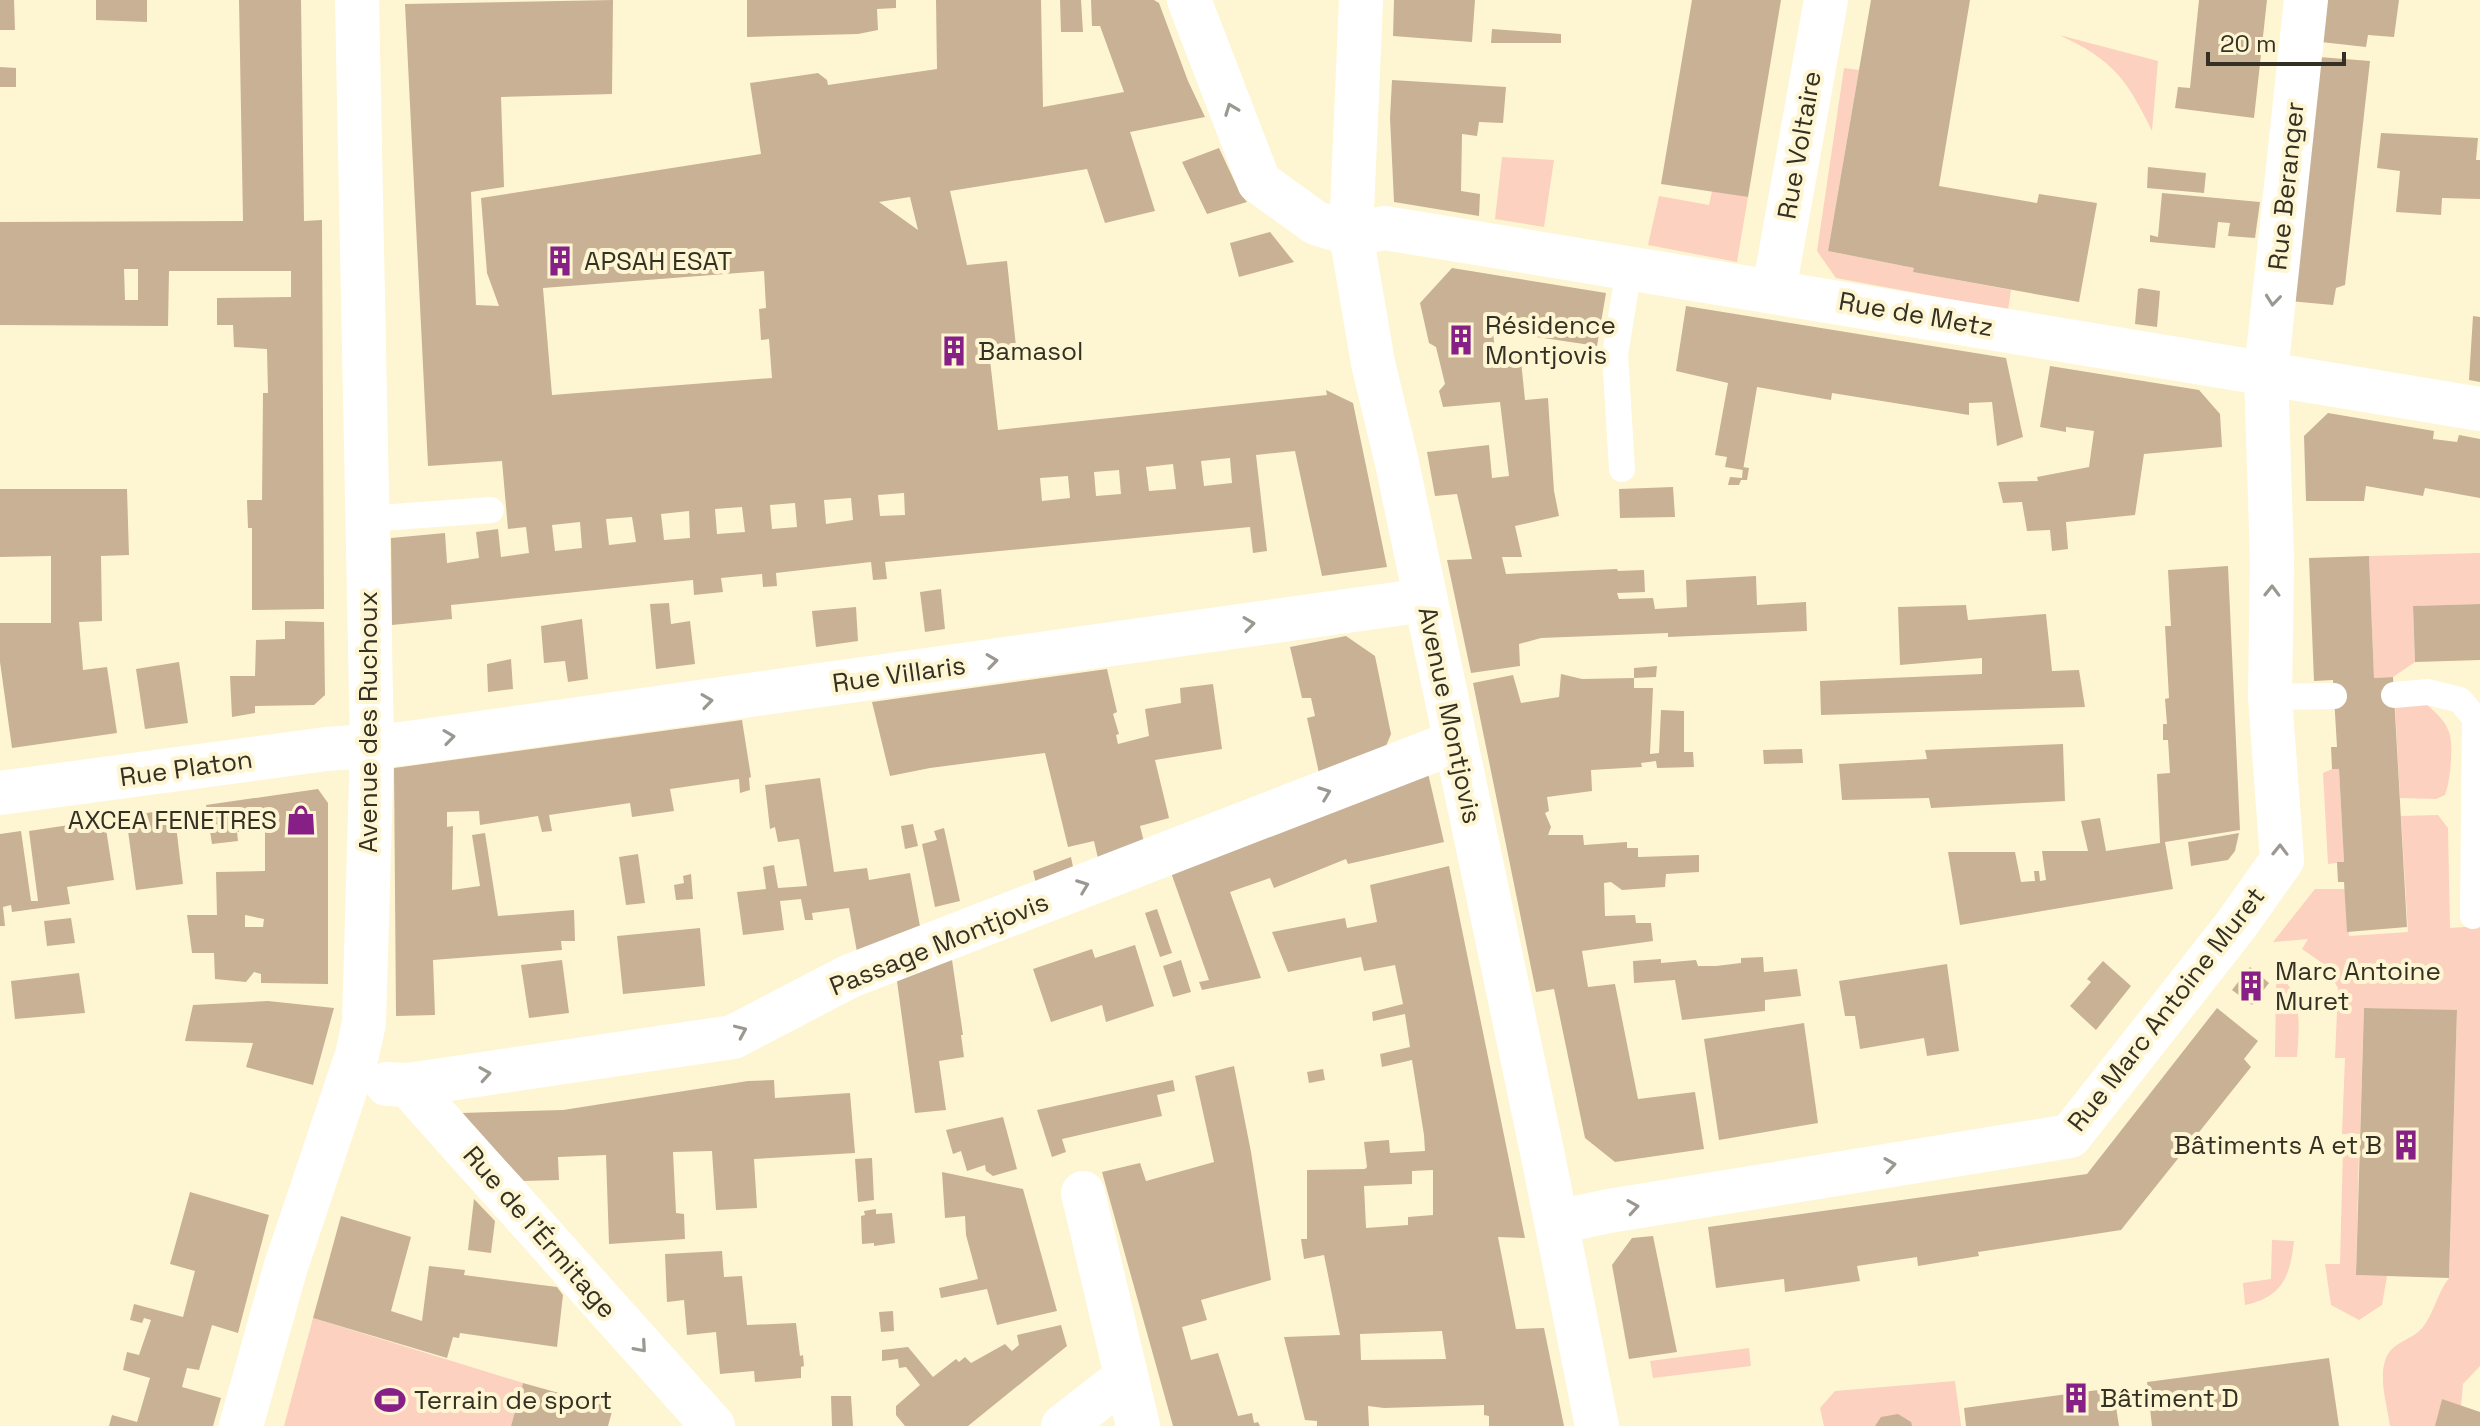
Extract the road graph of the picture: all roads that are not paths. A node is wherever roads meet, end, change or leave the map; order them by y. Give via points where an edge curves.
1 (357, 0) edge
2 (1189, 0) edge
3 (1361, 0) edge
4 (1826, 0) edge
5 (2306, 0) edge
6 (1351, 234) junction
7 (1629, 268) junction
8 (1774, 290) junction
9 (2266, 372) junction
10 (2480, 409) edge
11 (1622, 469) dead end
12 (491, 510) dead end
13 (366, 519) junction
14 (1425, 600) junction
15 (2394, 695) dead end
16 (2334, 696) dead end
17 (2270, 697) junction
18 (1455, 742) junction
19 (372, 745) junction
20 (0, 793) edge
21 (2473, 916) dead end
22 (357, 1055) junction
23 (408, 1085) junction
24 (1083, 1193) dead end
25 (1557, 1222) junction
26 (1126, 1377) junction
27 (241, 1426) edge
28 (713, 1426) edge
29 (1063, 1426) edge
30 (1138, 1426) edge
31 (1597, 1426) edge

1 - 13 street, Avenue des Ruchoux
6 -> 2 street via 1316,223 1259,182
3 - 6 street, Avenue Montjovis
4 - 8 street, Rue Voltaire
5 -> 9 street, Rue Beranger
6 - 7 street, Rue de Metz via 1385,228
6 - 14 street, Avenue Montjovis via 1373,363
7 - 8 street, Rue de Metz
7 - 11 lane via 1615,355
8 - 9 street, Rue de Metz
9 - 10 street, Rue de Metz
17 -> 9 street, Rue Marc Antoine Muret
12 - 13 lane
13 - 19 street, Avenue des Ruchoux
14 - 18 street, Avenue Montjovis
19 -> 14 street, Rue Villaris
15 - 21 lane via 2428,692 2460,700 2475,718
16 - 17 lane
25 -> 17 street, Rue Marc Antoine Muret via 2070,1136 2282,860
23 -> 18 street, Passage Montjovis via 733,1037 850,976
18 - 25 street, Avenue Montjovis
19 - 20 street, Rue Platon
19 - 22 street, Avenue des Ruchoux via 364,1023
22 - 23 street, Rue de l'Érmitage via 385,1084
22 - 27 street, Avenue des Ruchoux via 286,1266
23 -> 28 street, Rue de l'Érmitage
24 - 26 street
25 - 31 street, Avenue Montjovis
26 - 29 street
26 - 30 street

